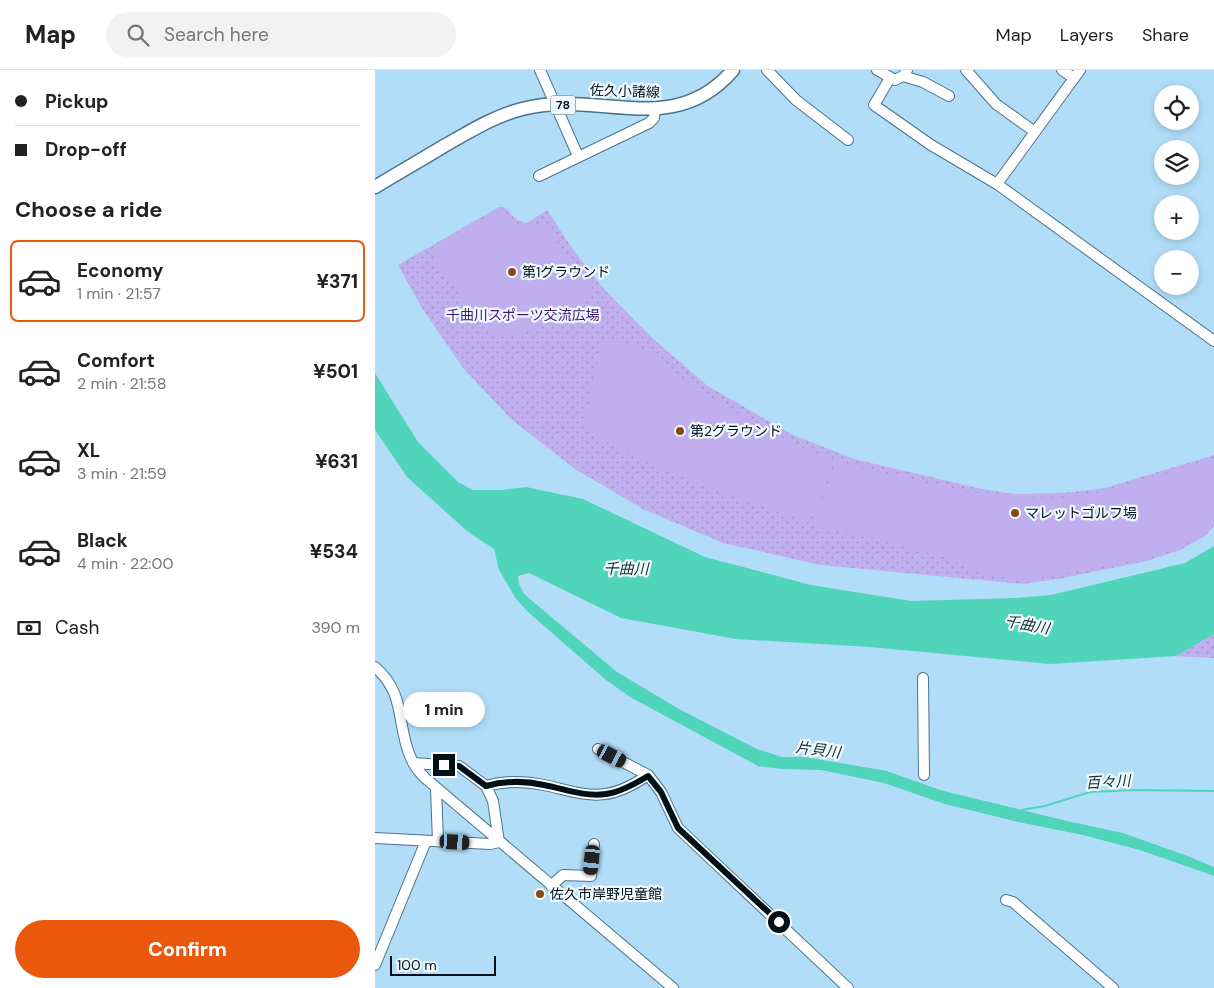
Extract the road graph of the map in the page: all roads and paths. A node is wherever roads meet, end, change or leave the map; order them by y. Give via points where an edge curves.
1 (540, 70) edge
2 (733, 70) edge
3 (767, 70) edge
4 (877, 70) edge
5 (966, 70) edge
6 (1062, 70) edge
7 (905, 73) edge
8 (1077, 74) edge
9 (890, 78) junction
10 (949, 96) dead end
11 (555, 105) junction
12 (655, 108) junction
13 (1035, 132) junction
14 (848, 140) dead end
15 (578, 156) junction
16 (539, 176) dead end
17 (997, 184) junction
18 (375, 186) edge
19 (1214, 342) edge
20 (375, 667) edge
21 (923, 678) dead end
22 (598, 749) dead end
23 (413, 763) junction
24 (924, 775) dead end
25 (648, 776) junction
26 (486, 786) junction
27 (436, 789) junction
28 (375, 838) edge
29 (426, 841) junction
30 (438, 841) junction
31 (499, 842) junction
32 (594, 844) dead end
33 (551, 886) junction
34 (1006, 900) dead end
35 (375, 965) edge
36 (673, 988) edge
37 (848, 988) edge
38 (1113, 988) edge

1 - 11 street
2 - 12 main road, 佐久小諸線 / 78 via 719,85 696,100
3 - 14 street via 796,100
4 - 9 street
5 - 13 street via 996,104
6 - 8 street
7 - 9 street via 895,80
7 - 10 street
8 - 13 street
9 - 17 street via 874,105 931,145
11 - 12 main road, 佐久小諸線 / 78
11 - 15 street
11 - 18 main road, 佐久小諸線 / 78 via 516,110 490,120
12 - 15 street via 654,118 649,123
13 - 17 street
15 - 16 street
17 - 19 street
20 - 23 street via 395,692
21 - 24 street
22 - 25 street
23 - 26 street via 459,766
23 - 27 street
25 - 26 street via 628,788 605,794 573,793 520,783
25 - 37 street via 661,792 678,828
26 - 31 street via 493,801
27 - 30 street
27 - 31 street
28 - 29 street
29 - 30 street
29 - 35 street
30 - 31 street
31 - 33 street
32 - 33 street via 591,876 563,874
33 - 36 street
34 - 38 street via 1013,902

